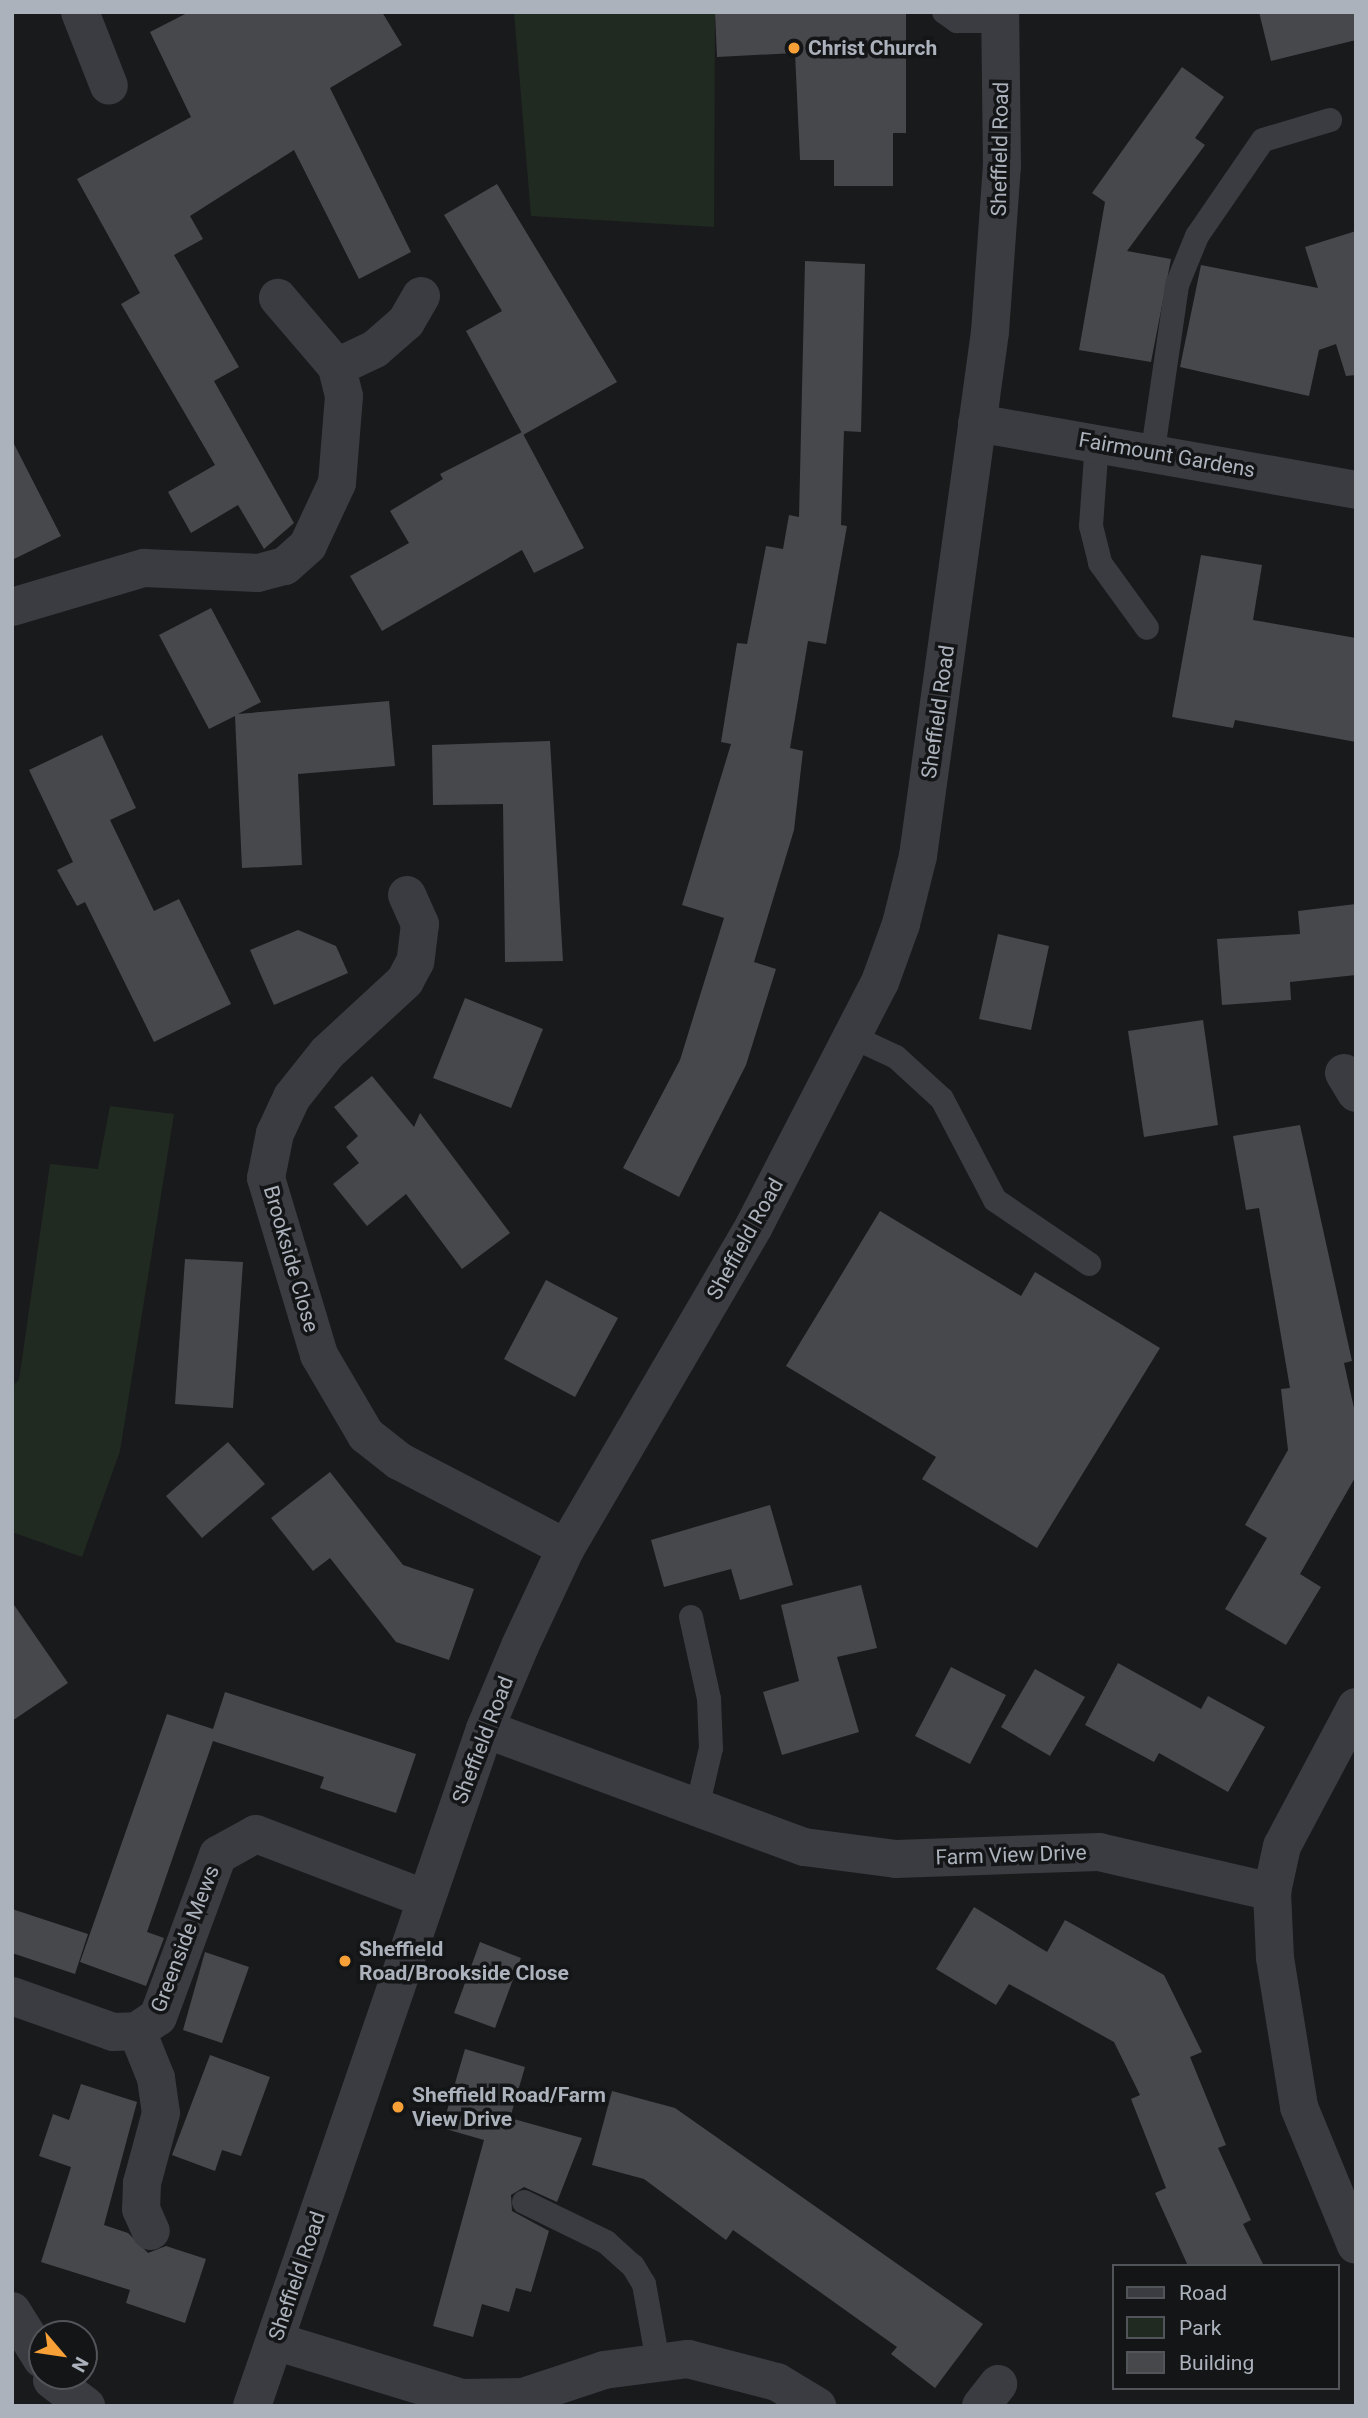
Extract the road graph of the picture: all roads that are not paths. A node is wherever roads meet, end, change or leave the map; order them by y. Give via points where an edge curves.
1 (80, 12) edge
2 (944, 12) edge
3 (1000, 17) edge
4 (109, 86) dead end
5 (1330, 120) dead end
6 (421, 296) dead end
7 (278, 298) dead end
8 (337, 367) junction
9 (977, 423) junction
10 (1097, 442) junction
11 (1153, 450) junction
12 (1356, 490) edge
13 (12, 607) edge
14 (1147, 628) dead end
15 (407, 895) dead end
16 (853, 1037) junction
17 (1089, 1264) dead end
18 (566, 1548) junction
19 (691, 1617) dead end
20 (1356, 1707) edge
21 (485, 1730) junction
22 (696, 1812) junction
23 (1272, 1892) junction
24 (426, 1899) junction
25 (12, 1996) edge
26 (137, 2031) junction
27 (524, 2202) dead end
28 (152, 2231) dead end
29 (1353, 2231) edge
30 (12, 2311) edge
31 (28, 2339) edge
32 (275, 2341) junction
33 (658, 2362) junction
34 (65, 2390) edge
35 (86, 2406) edge
36 (252, 2406) edge
37 (817, 2406) edge

1 - 4 street
2 - 3 lane via 957,20
3 - 9 street, Sheffield Road via 998,248
5 - 11 lane via 1263,141 1197,236 1177,285
6 - 8 street via 406,322 375,349
7 - 8 street
8 - 13 street via 344,438 337,483 308,545 285,566 258,573 144,568
9 - 10 street, Fairmount Gardens
9 - 16 street, Sheffield Road via 918,856 880,982
10 - 11 street, Fairmount Gardens
10 - 14 lane via 1091,526 1100,563
11 - 12 street, Fairmount Gardens
15 - 18 street, Brookside Close via 420,924 415,962 405,981 327,1053 292,1097 275,1133 266,1178 319,1355 366,1435 399,1461
16 - 17 lane via 896,1057 942,1099 995,1200
16 - 18 street, Sheffield Road via 754,1226
18 - 21 street, Sheffield Road
19 - 22 lane via 710,1736
20 - 23 street via 1282,1846
21 - 22 street, Farm View Drive
21 - 24 street, Sheffield Road
22 - 23 street, Farm View Drive via 804,1847 896,1858 1099,1852
23 - 29 street via 1275,1958 1299,2107
24 - 26 street, Greenside Mews via 256,1834 238,1842 218,1855 158,2017
24 - 32 street, Sheffield Road
25 - 26 street, Greenside Mews via 113,2032
26 - 28 street, Greenside Mews via 156,2078 161,2113 142,2183 141,2209
27 - 33 lane via 568,2220 633,2266 644,2284
30 - 31 street
32 - 33 street via 461,2398 523,2396 604,2370
32 - 36 street, Sheffield Road
33 - 37 street via 732,2365
34 - 35 street

